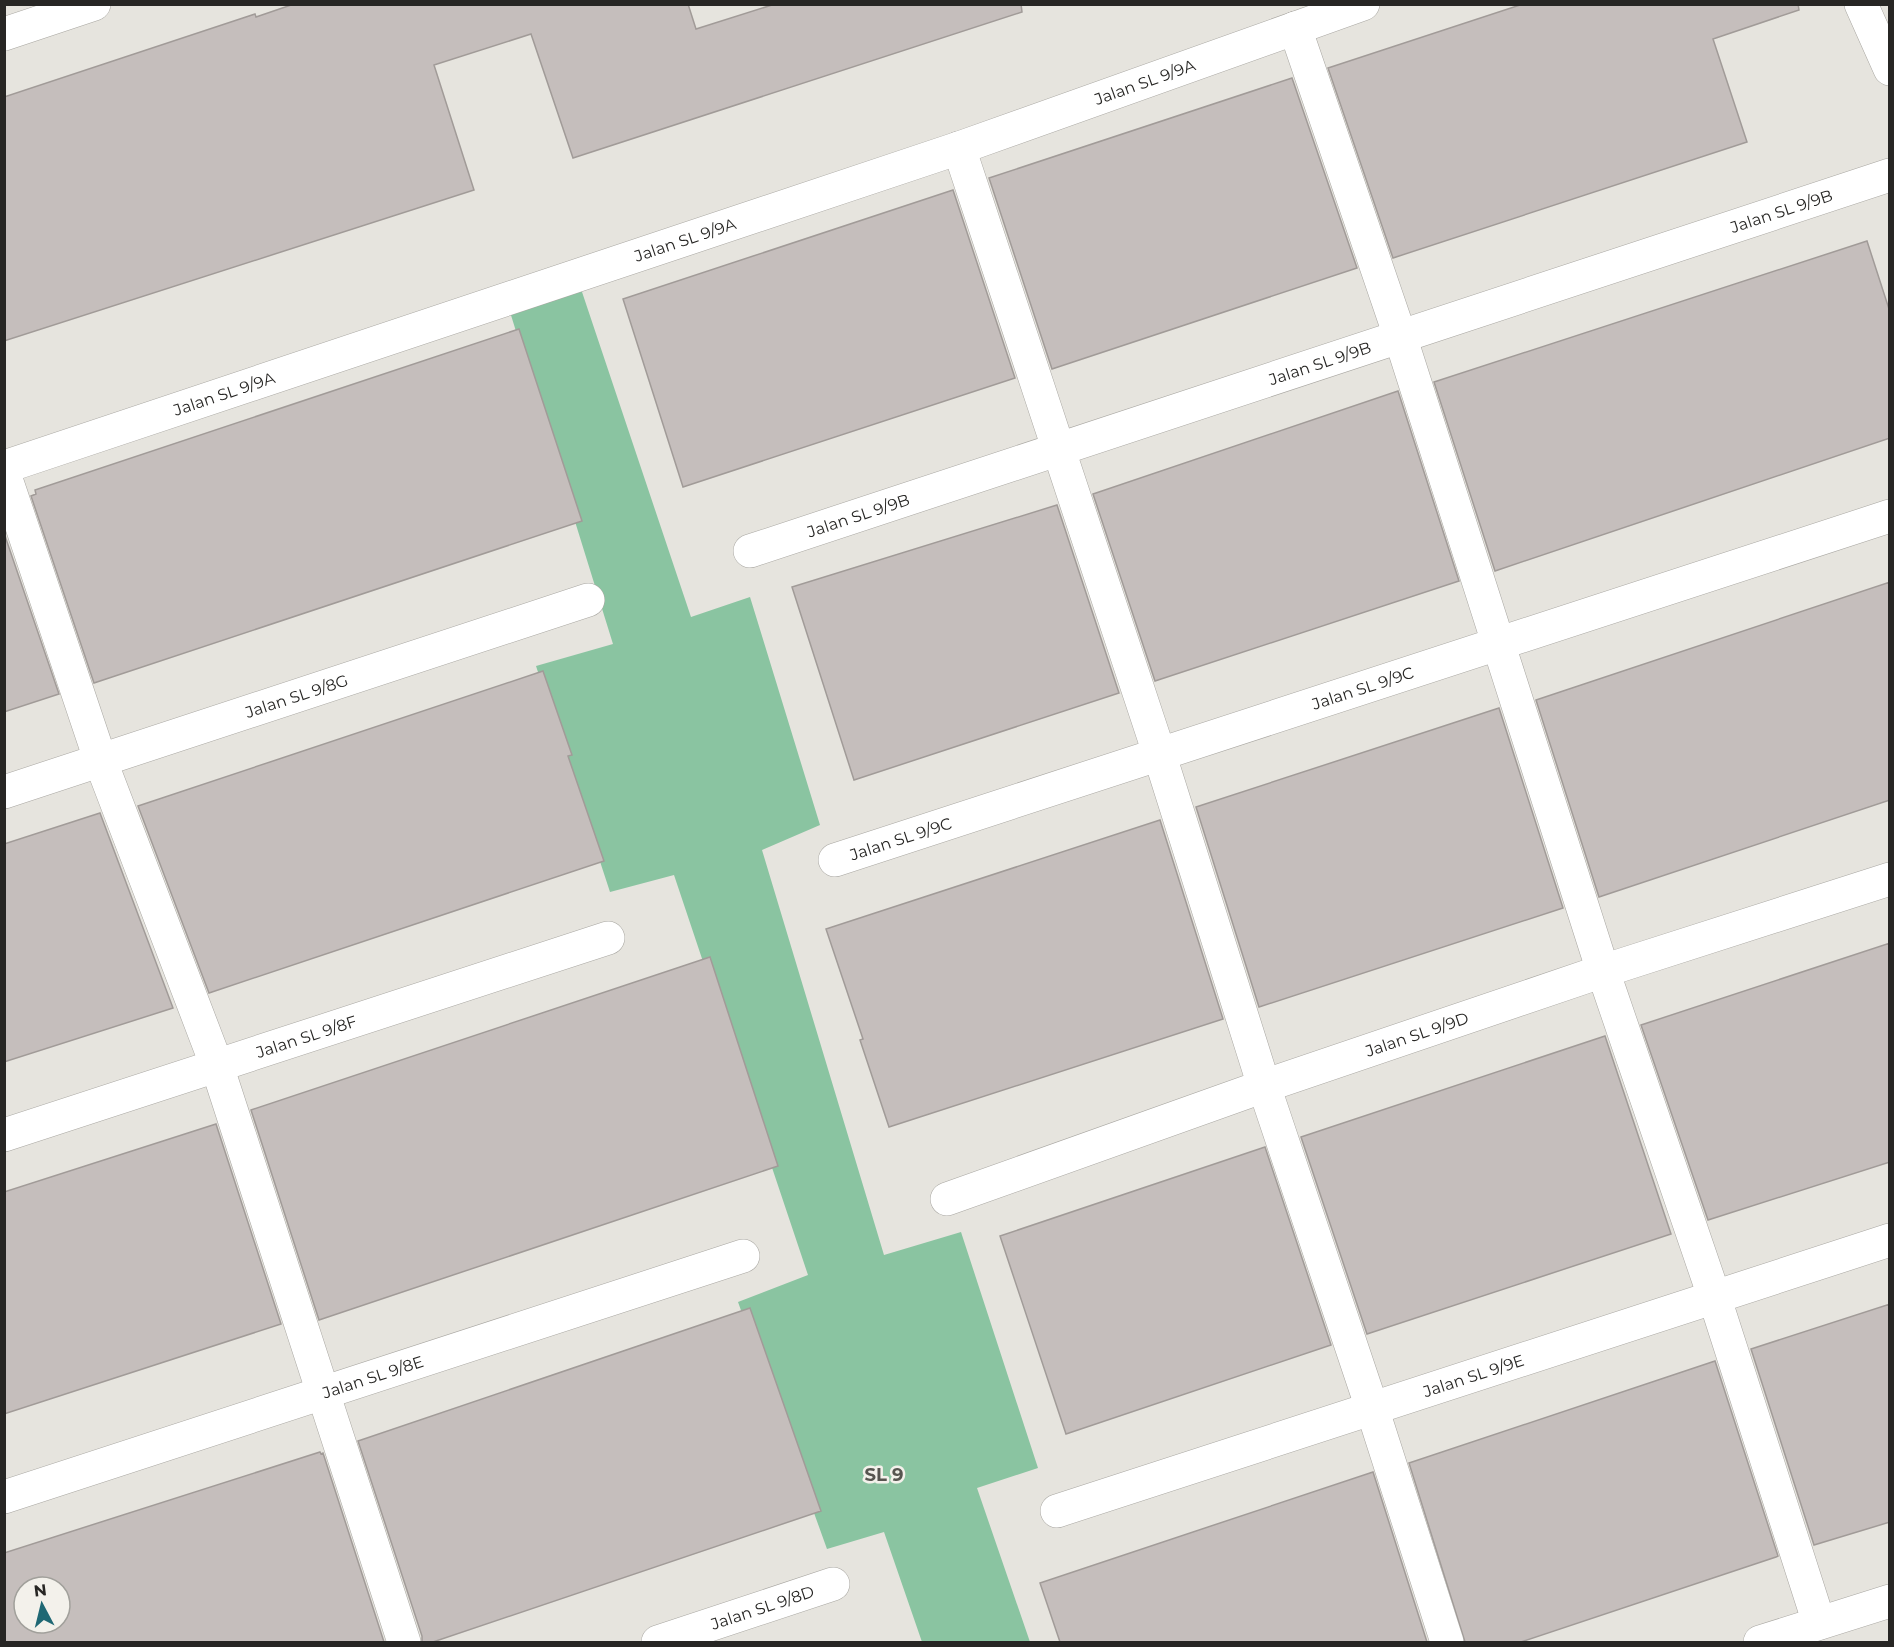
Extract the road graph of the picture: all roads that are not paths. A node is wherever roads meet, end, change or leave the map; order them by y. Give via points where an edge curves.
1 (94, 4) edge
2 (1363, 4) edge
3 (1861, 4) edge
4 (1295, 28) junction
5 (4, 34) edge
6 (1890, 69) edge
7 (959, 148) junction
8 (1890, 175) edge
9 (1400, 336) junction
10 (1059, 449) junction
11 (4, 467) edge
12 (4, 473) edge
13 (1890, 516) edge
14 (750, 551) dead end
15 (588, 600) dead end
16 (1497, 642) junction
17 (1159, 753) junction
18 (101, 762) junction
19 (4, 792) edge
20 (835, 860) dead end
21 (1890, 879) edge
22 (608, 938) dead end
23 (1603, 971) junction
24 (217, 1066) junction
25 (1264, 1086) junction
26 (4, 1135) edge
27 (947, 1199) dead end
28 (1890, 1240) edge
29 (743, 1256) dead end
30 (1714, 1296) junction
31 (322, 1394) junction
32 (1372, 1408) junction
33 (4, 1497) edge
34 (1057, 1511) dead end
35 (833, 1584) dead end
36 (1890, 1601) edge
37 (1819, 1623) junction
38 (404, 1642) edge
39 (658, 1642) edge
40 (1447, 1642) edge
41 (1760, 1642) edge

1 - 5 street
2 - 4 street, Jalan SL 9/9A
3 - 6 street
4 - 7 street, Jalan SL 9/9A
4 - 9 street
7 - 10 street
7 - 11 street, Jalan SL 9/9A
8 - 9 street, Jalan SL 9/9B
9 - 10 street, Jalan SL 9/9B
9 - 16 street
10 - 14 street, Jalan SL 9/9B
10 - 17 street
12 - 18 street
13 - 16 street, Jalan SL 9/9C
15 - 18 street, Jalan SL 9/8G
16 - 17 street, Jalan SL 9/9C
16 - 23 street
17 - 20 street, Jalan SL 9/9C
17 - 25 street
18 - 19 street, Jalan SL 9/8G
18 - 24 street
21 - 23 street, Jalan SL 9/9D
22 - 24 street, Jalan SL 9/8F
23 - 25 street, Jalan SL 9/9D
23 - 30 street
24 - 26 street, Jalan SL 9/8F
24 - 31 street
25 - 27 street, Jalan SL 9/9D
25 - 32 street
28 - 30 street, Jalan SL 9/9E
29 - 31 street, Jalan SL 9/8E
30 - 32 street, Jalan SL 9/9E
30 - 37 street
31 - 33 street, Jalan SL 9/8E
31 - 38 street
32 - 34 street, Jalan SL 9/9E
32 - 40 street
35 - 39 street, Jalan SL 9/8D
36 - 37 street
37 - 41 street

